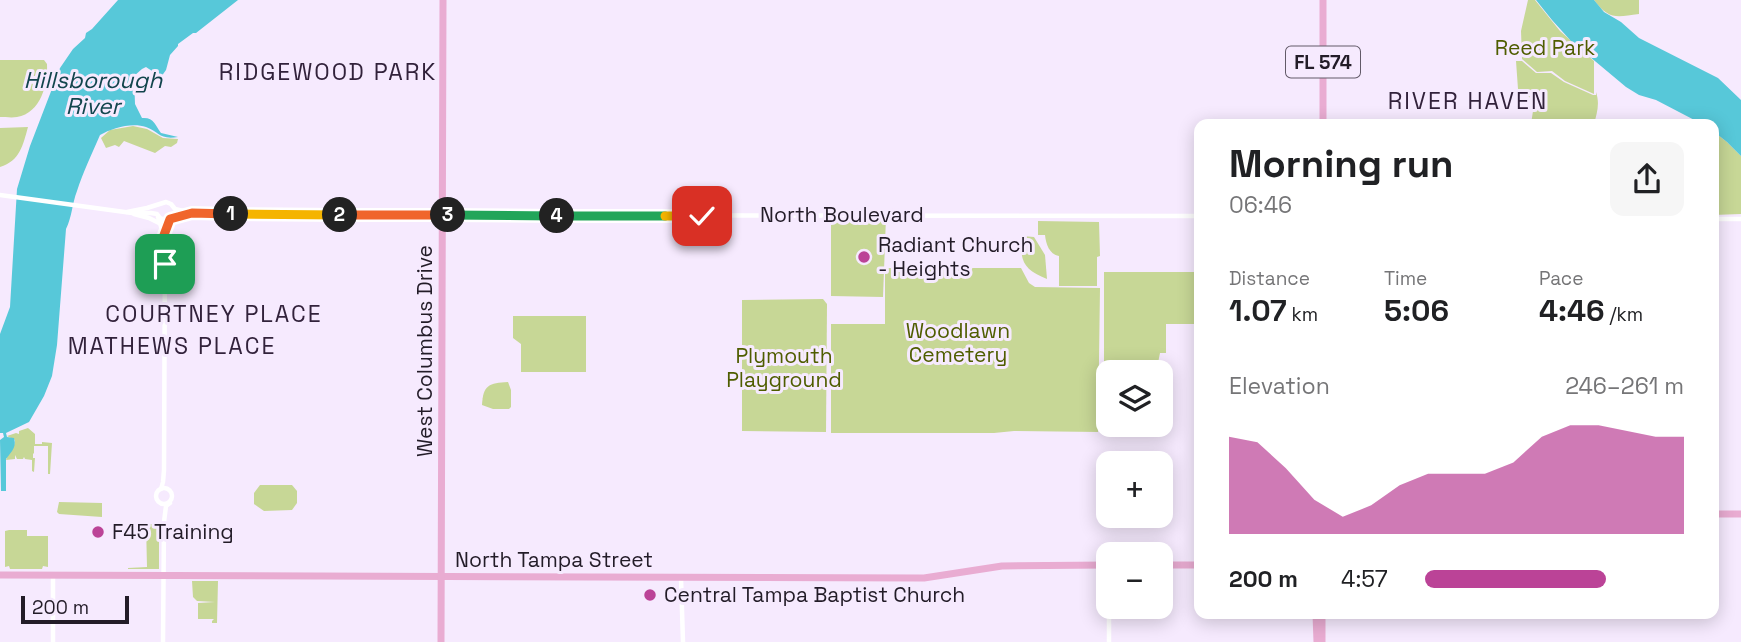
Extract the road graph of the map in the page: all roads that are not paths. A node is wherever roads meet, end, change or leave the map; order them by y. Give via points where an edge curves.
1 (443, 0) edge
2 (1323, 0) edge
3 (1323, 119) edge
4 (0, 195) edge
5 (159, 205) junction
6 (174, 209) junction
7 (127, 212) junction
8 (192, 213) junction
9 (157, 215) junction
10 (443, 215) junction
11 (1194, 216) edge
12 (171, 219) junction
13 (1719, 219) edge
14 (1741, 219) edge
15 (160, 225) junction
16 (164, 235) junction
17 (164, 470) junction
18 (161, 489) junction
19 (170, 490) junction
20 (160, 503) junction
21 (170, 503) junction
22 (1719, 514) edge
23 (1741, 514) edge
24 (164, 522) junction
25 (1096, 565) edge
26 (1173, 565) edge
27 (1194, 565) edge
28 (0, 575) edge
29 (53, 575) junction
30 (164, 576) junction
31 (441, 577) junction
32 (681, 578) junction
33 (1109, 619) edge
34 (1317, 619) edge
35 (1321, 619) edge
36 (53, 642) edge
37 (163, 642) edge
38 (441, 642) edge
39 (683, 642) edge
40 (1109, 642) edge
41 (1319, 642) edge

1 - 10 main road, West Columbus Drive
2 - 3 main road, FL 574
4 - 7 street
5 - 6 street via 166,202
5 - 7 street
5 - 9 street
6 - 8 street, North Boulevard
6 - 12 street
7 - 9 street
7 - 15 street
8 - 10 street, North Boulevard
8 - 12 street, North Boulevard
9 - 12 street
9 - 15 street
10 - 11 street, North Boulevard
10 - 31 main road, West Columbus Drive
12 - 16 street
13 - 14 street
15 - 16 street
16 - 17 street
17 - 18 street
17 - 19 street
18 - 19 street
18 - 20 street via 156,496
19 - 21 street
20 - 21 street
20 - 24 street
21 - 24 street
22 - 23 main road
24 - 30 street
25 - 32 main road, North Tampa Street via 1002,566 924,578
26 - 27 main road
28 - 29 main road, North Tampa Street
29 - 30 main road, North Tampa Street
29 - 36 street
30 - 31 main road, North Tampa Street
30 - 37 street
31 - 32 main road, North Tampa Street
31 - 38 main road, West Columbus Drive
32 - 39 street
33 - 40 street
34 - 41 main road
35 - 41 main road

